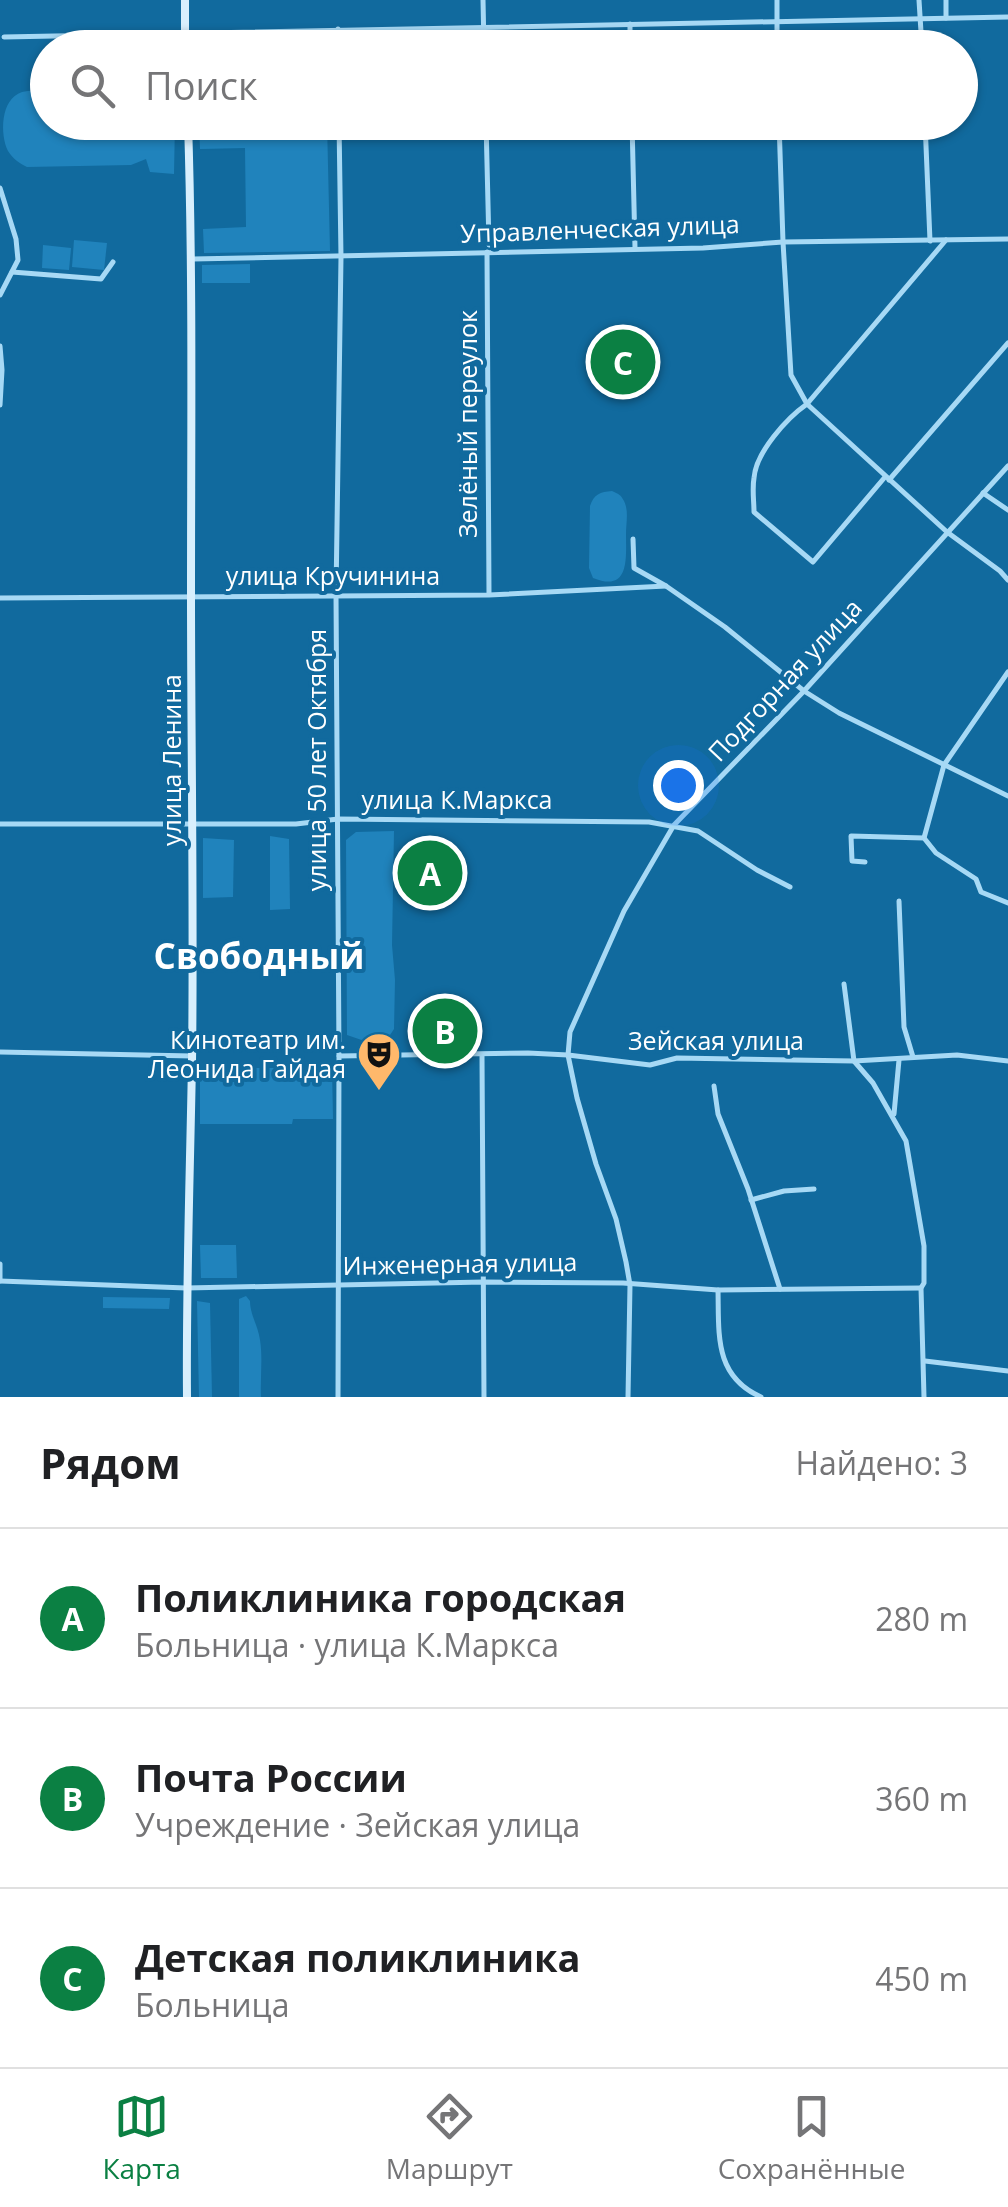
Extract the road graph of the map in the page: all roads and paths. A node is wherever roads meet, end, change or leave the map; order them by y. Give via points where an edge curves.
1 (184, 0) edge
2 (483, 0) edge
3 (776, 0) edge
4 (920, 0) edge
5 (946, 0) edge
6 (1008, 17) edge
7 (920, 18) junction
8 (946, 18) junction
9 (776, 22) junction
10 (630, 24) junction
11 (483, 26) junction
12 (185, 30) edge
13 (338, 30) edge
14 (483, 30) edge
15 (630, 30) edge
16 (776, 30) edge
17 (921, 30) edge
18 (4, 37) dead end
19 (30, 37) edge
20 (189, 140) edge
21 (339, 140) edge
22 (486, 140) edge
23 (632, 140) edge
24 (780, 140) edge
25 (926, 140) edge
26 (0, 188) edge
27 (1008, 239) edge
28 (930, 240) junction
29 (946, 240) junction
30 (783, 242) junction
31 (635, 248) junction
32 (488, 249) junction
33 (342, 256) junction
34 (192, 259) junction
35 (113, 262) dead end
36 (12, 272) junction
37 (0, 294) edge
38 (1008, 342) edge
39 (0, 346) edge
40 (807, 404) junction
41 (0, 406) edge
42 (1008, 466) edge
43 (887, 478) junction
44 (984, 493) junction
45 (1008, 510) edge
46 (947, 532) junction
47 (633, 539) dead end
48 (1008, 580) edge
49 (666, 586) junction
50 (336, 594) junction
51 (489, 595) junction
52 (191, 597) junction
53 (0, 598) edge
54 (1008, 672) edge
55 (804, 691) junction
56 (944, 765) junction
57 (1008, 796) edge
58 (338, 819) junction
59 (193, 822) junction
60 (0, 824) edge
61 (674, 825) junction
62 (924, 838) junction
63 (866, 862) dead end
64 (790, 887) dead end
65 (899, 901) dead end
66 (1008, 904) edge
67 (844, 984) dead end
68 (0, 1052) edge
69 (568, 1055) junction
70 (192, 1056) junction
71 (340, 1056) junction
72 (482, 1056) junction
73 (913, 1056) junction
74 (899, 1059) junction
75 (854, 1061) junction
76 (1008, 1061) edge
77 (714, 1086) dead end
78 (894, 1117) junction
79 (814, 1189) dead end
80 (751, 1200) junction
81 (0, 1264) edge
82 (0, 1282) edge
83 (484, 1282) junction
84 (337, 1285) junction
85 (630, 1285) junction
86 (186, 1288) junction
87 (921, 1288) junction
88 (718, 1290) junction
89 (780, 1290) junction
90 (925, 1361) junction
91 (1008, 1370) edge
92 (187, 1397) edge
93 (338, 1397) edge
94 (484, 1397) edge
95 (628, 1397) edge
96 (761, 1397) edge
97 (924, 1397) edge

1 - 12 main road
2 - 11 street
3 - 9 street
4 - 7 street
5 - 8 street
6 - 8 street
7 - 8 street
7 - 9 street
7 - 17 street
9 - 10 street
9 - 16 street
10 - 11 street
10 - 15 street
11 - 13 street
11 - 14 street
18 - 19 street
20 - 34 main road, улица Ленина
21 - 33 street, улица 50 лет Октября
22 - 32 street, Зелёный переулок
23 - 31 street
24 - 30 street
25 - 28 street
26 - 36 street via 16,239
27 - 29 street, Управленческая улица
28 - 29 street, Управленческая улица
28 - 30 street, Управленческая улица
29 - 40 street
30 - 31 street, Управленческая улица
30 - 40 street via 791,375
31 - 32 street, Управленческая улица
32 - 33 street, Управленческая улица
32 - 51 street, Зелёный переулок
33 - 34 street, Управленческая улица
33 - 50 street, улица 50 лет Октября
34 - 52 main road, улица Ленина
35 - 36 street via 101,279
36 - 37 street
38 - 43 street
39 - 41 street
40 - 43 street
40 - 43 street via 762,454 754,474 754,512 813,562
42 - 44 street, Подгорная улица
43 - 46 street
44 - 45 street
44 - 46 street, Подгорная улица
46 - 48 street
46 - 55 street, Подгорная улица
47 - 49 street via 634,568
49 - 51 street, улица Кручинина
49 - 55 street
50 - 51 street, улица Кручинина
50 - 52 street, улица Кручинина
50 - 58 street, улица 50 лет Октября
52 - 53 street, улица Кручинина
52 - 59 main road, улица Ленина
54 - 56 street
55 - 56 street
55 - 61 street, Подгорная улица
56 - 57 street
56 - 62 street
58 - 59 street, улица К.Маркса
58 - 61 street, улица К.Маркса
58 - 71 street, улица 50 лет Октября
59 - 60 street, улица К.Маркса
59 - 70 main road, улица Ленина
61 - 64 street, улица К.Маркса via 698,830
61 - 69 street, Подгорная улица via 604,952 570,1032
62 - 63 street via 851,836 852,861
62 - 66 street via 976,879 982,892
65 - 73 street via 904,1027
67 - 75 street
68 - 70 street
69 - 72 street, Зейская улица
69 - 75 street, Зейская улица via 650,1066 677,1058
69 - 85 street, Подгорная улица
70 - 86 main road, улица Ленина
71 - 72 street, Зейская улица
71 - 84 street, улица 50 лет Октября
72 - 83 street
73 - 74 street, Зейская улица
73 - 76 street, Зейская улица
74 - 75 street, Зейская улица
74 - 78 street
75 - 78 street
77 - 80 street
78 - 87 street via 914,1180 924,1246
79 - 80 street
80 - 89 street
81 - 82 street
82 - 86 street, Инженерная улица
83 - 84 street, Инженерная улица
83 - 85 street, Инженерная улица
83 - 94 street
84 - 86 street, Инженерная улица
84 - 93 street, улица 50 лет Октября
85 - 88 street, Инженерная улица
85 - 95 street, Подгорная улица
86 - 92 main road, улица Ленина
87 - 89 street, Инженерная улица
87 - 90 street
88 - 89 street, Инженерная улица
88 - 96 street via 720,1351 741,1388
90 - 91 street
90 - 97 street

